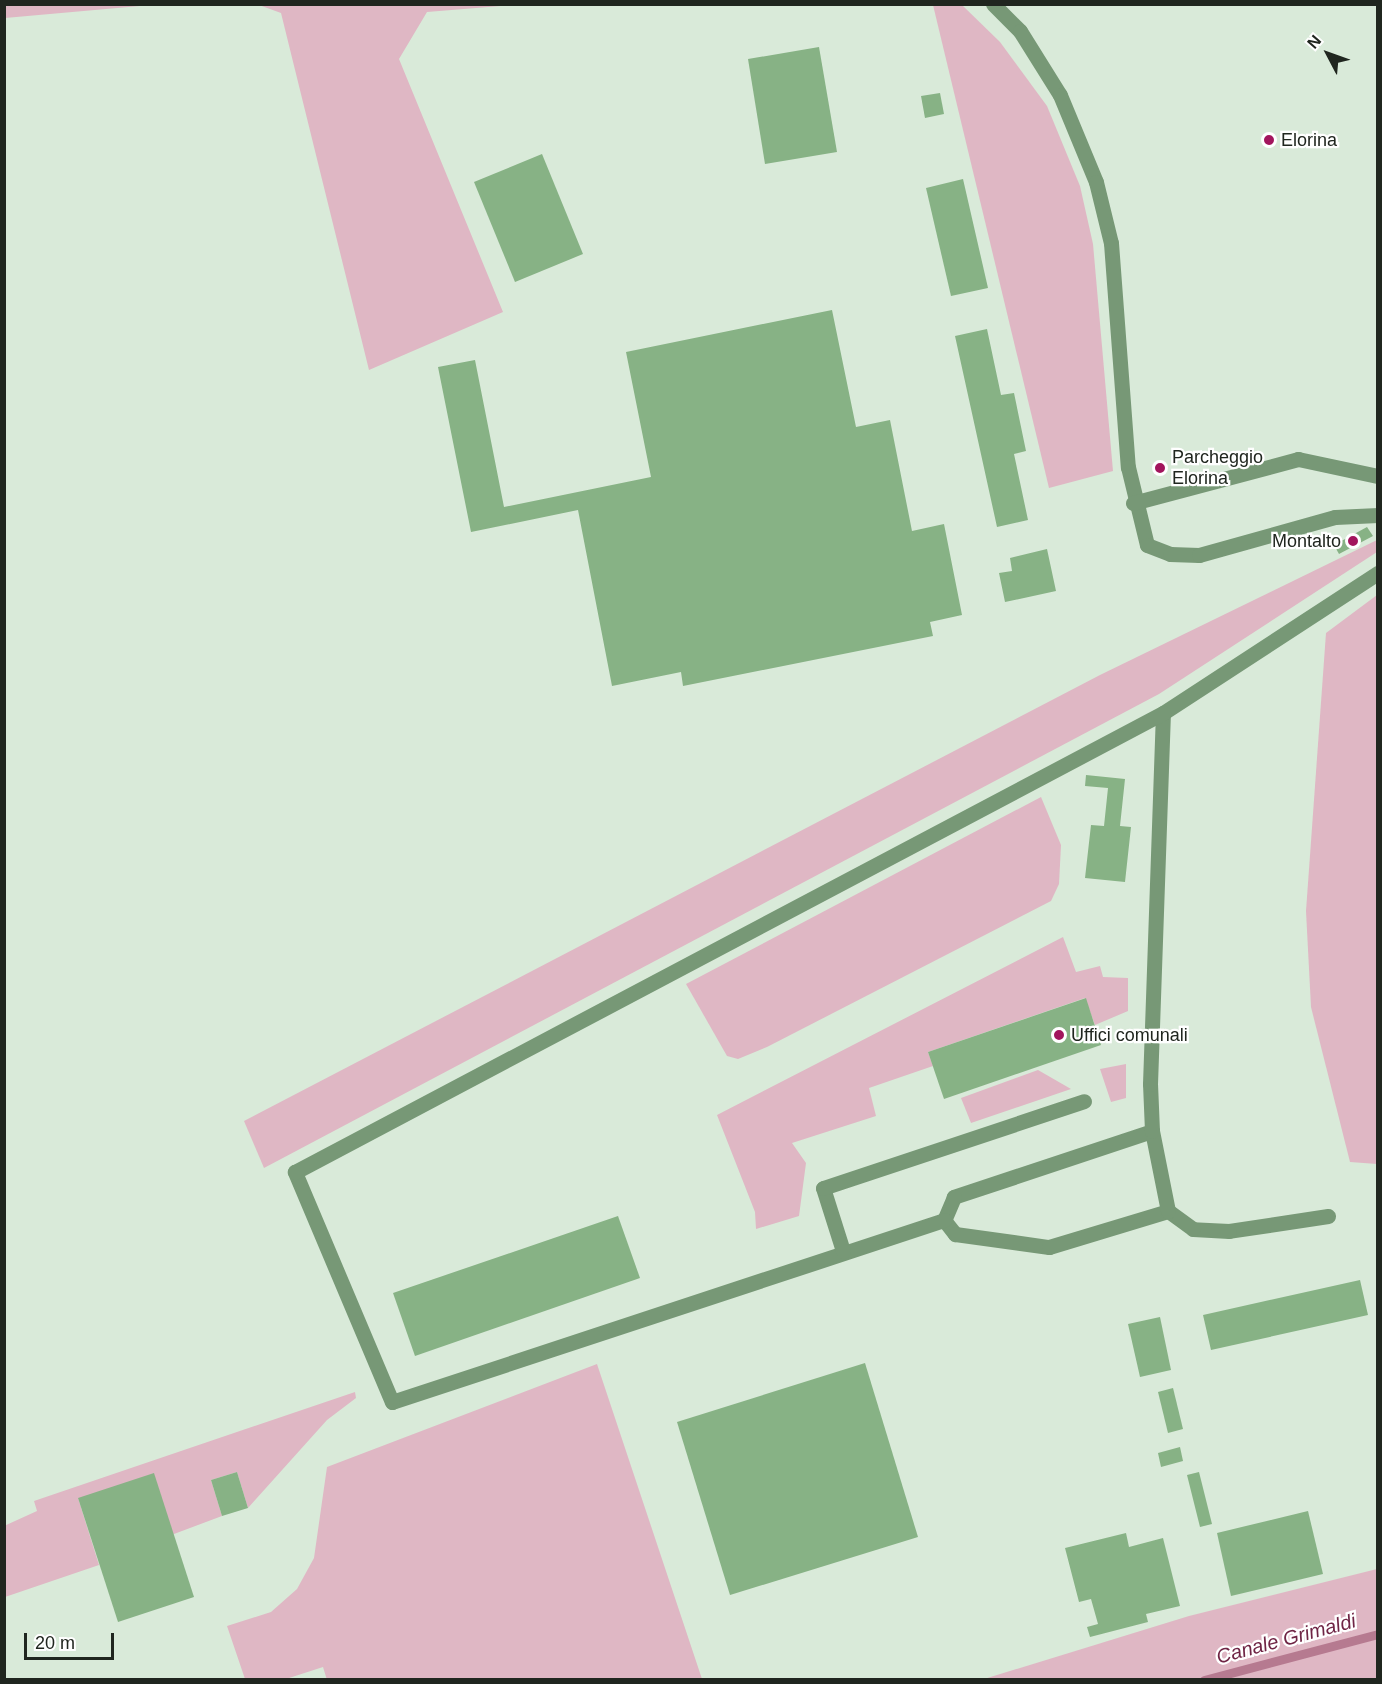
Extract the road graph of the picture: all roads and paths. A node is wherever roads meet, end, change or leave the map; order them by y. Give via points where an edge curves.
1 (993, 4) edge
2 (1377, 476) edge
3 (1133, 503) junction
4 (1377, 515) edge
5 (1377, 573) edge
6 (1163, 713) junction
7 (1084, 1101) dead end
8 (1152, 1131) junction
9 (1168, 1211) junction
10 (1328, 1216) dead end
11 (944, 1220) junction
12 (843, 1251) junction

1 - 3 street via 1020,31 1060,94 1096,182 1111,243
2 - 3 street via 1298,459
3 - 4 street via 1147,545 1170,555 1199,555 1335,517
5 - 6 street
6 - 8 street
6 - 12 street via 295,1172 392,1402
7 - 12 street via 823,1188
8 - 9 street
8 - 11 street via 954,1197
9 - 10 street via 1192,1229 1229,1231
9 - 11 street via 1049,1247 955,1234
11 - 12 street

